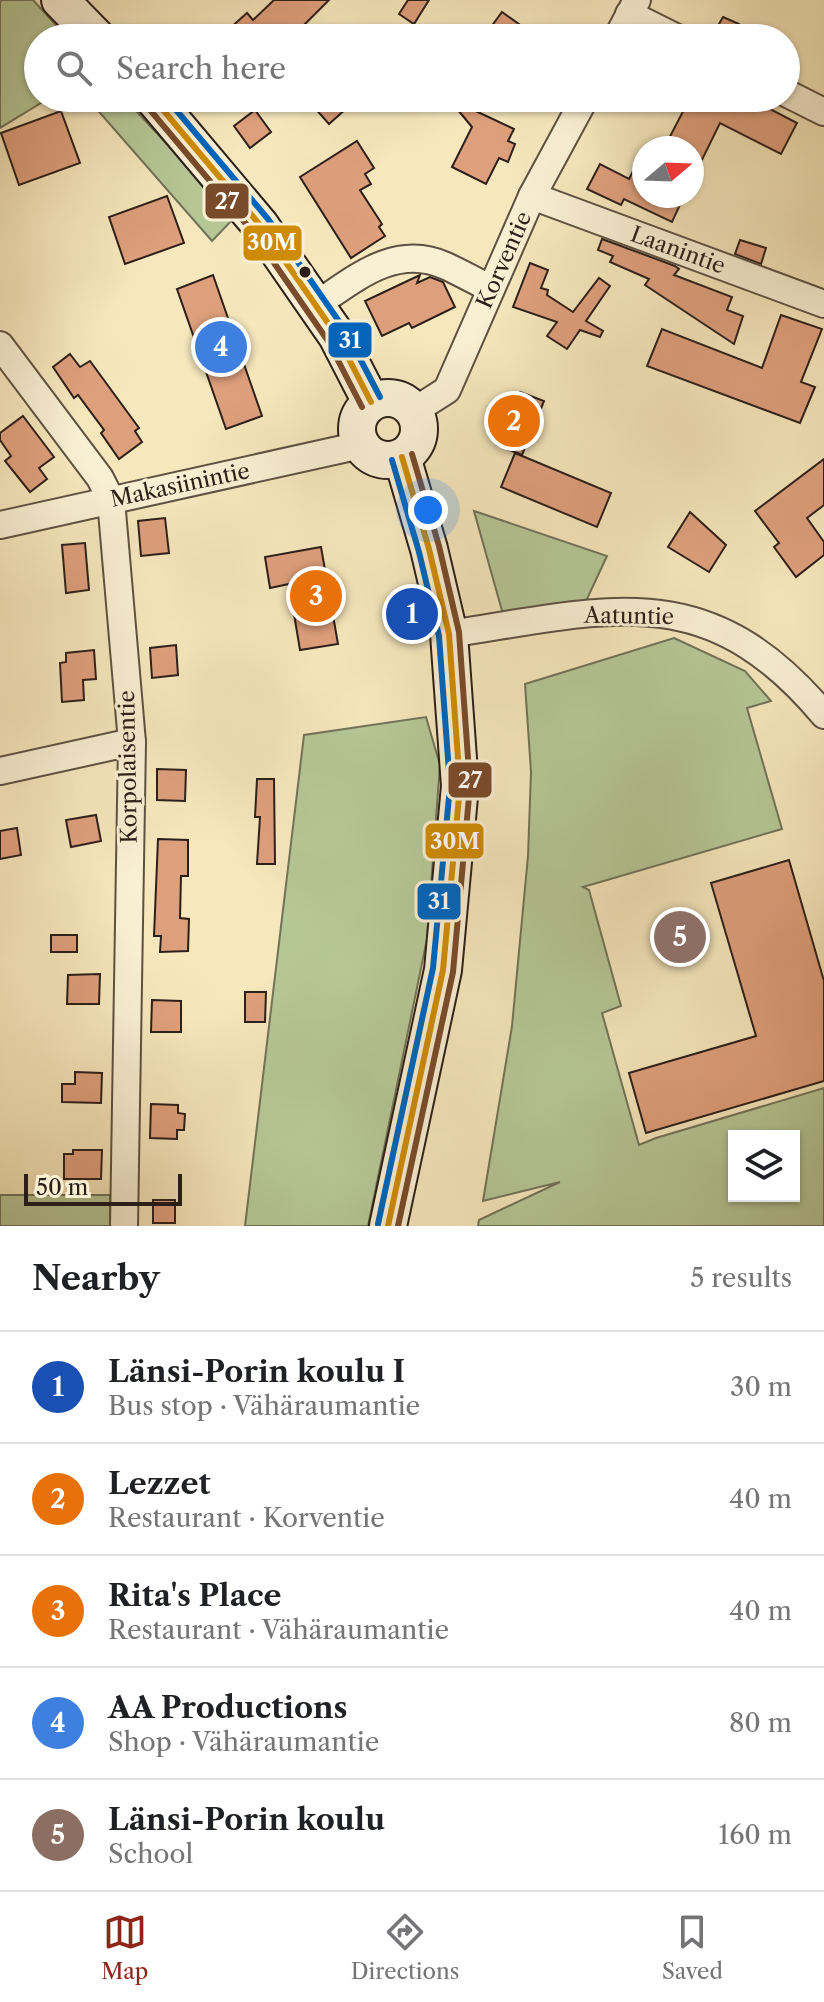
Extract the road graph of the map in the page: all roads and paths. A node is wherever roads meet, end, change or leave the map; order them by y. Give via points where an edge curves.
1 (60, 0) edge
2 (633, 7) edge
3 (83, 24) edge
4 (657, 24) edge
5 (800, 100) edge
6 (165, 112) edge
7 (577, 112) edge
8 (824, 112) edge
9 (532, 196) junction
10 (491, 289) junction
11 (824, 304) edge
12 (316, 305) junction
13 (0, 345) edge
14 (371, 402) junction
15 (414, 411) junction
16 (361, 445) junction
17 (402, 457) junction
18 (111, 500) junction
19 (0, 525) edge
20 (449, 634) junction
21 (824, 715) edge
22 (132, 742) junction
23 (0, 771) edge
24 (124, 1226) edge
25 (388, 1226) edge

1 - 3 main road
2 - 4 street
5 - 8 street
6 - 12 main road via 260,225
7 - 9 street, Korventie
9 - 10 street, Korventie
9 - 11 street, Laanintie
10 - 12 street via 445,265 406,258 371,268
10 - 15 street, Korventie via 447,390
12 - 14 main road
13 - 18 street, Korpolaisentie
14 - 15 main road via 395,397
14 - 16 main road via 358,420
15 - 17 main road via 419,438
16 - 17 main road via 378,459
16 - 18 street, Makasiinintie
17 - 20 main road
18 - 19 street, Makasiinintie
18 - 22 street, Korpolaisentie
20 - 21 street, Aatuntie via 580,614 651,612 684,617 748,643
20 - 25 main road via 460,786 443,970
22 - 23 street
22 - 24 street, Korpolaisentie

